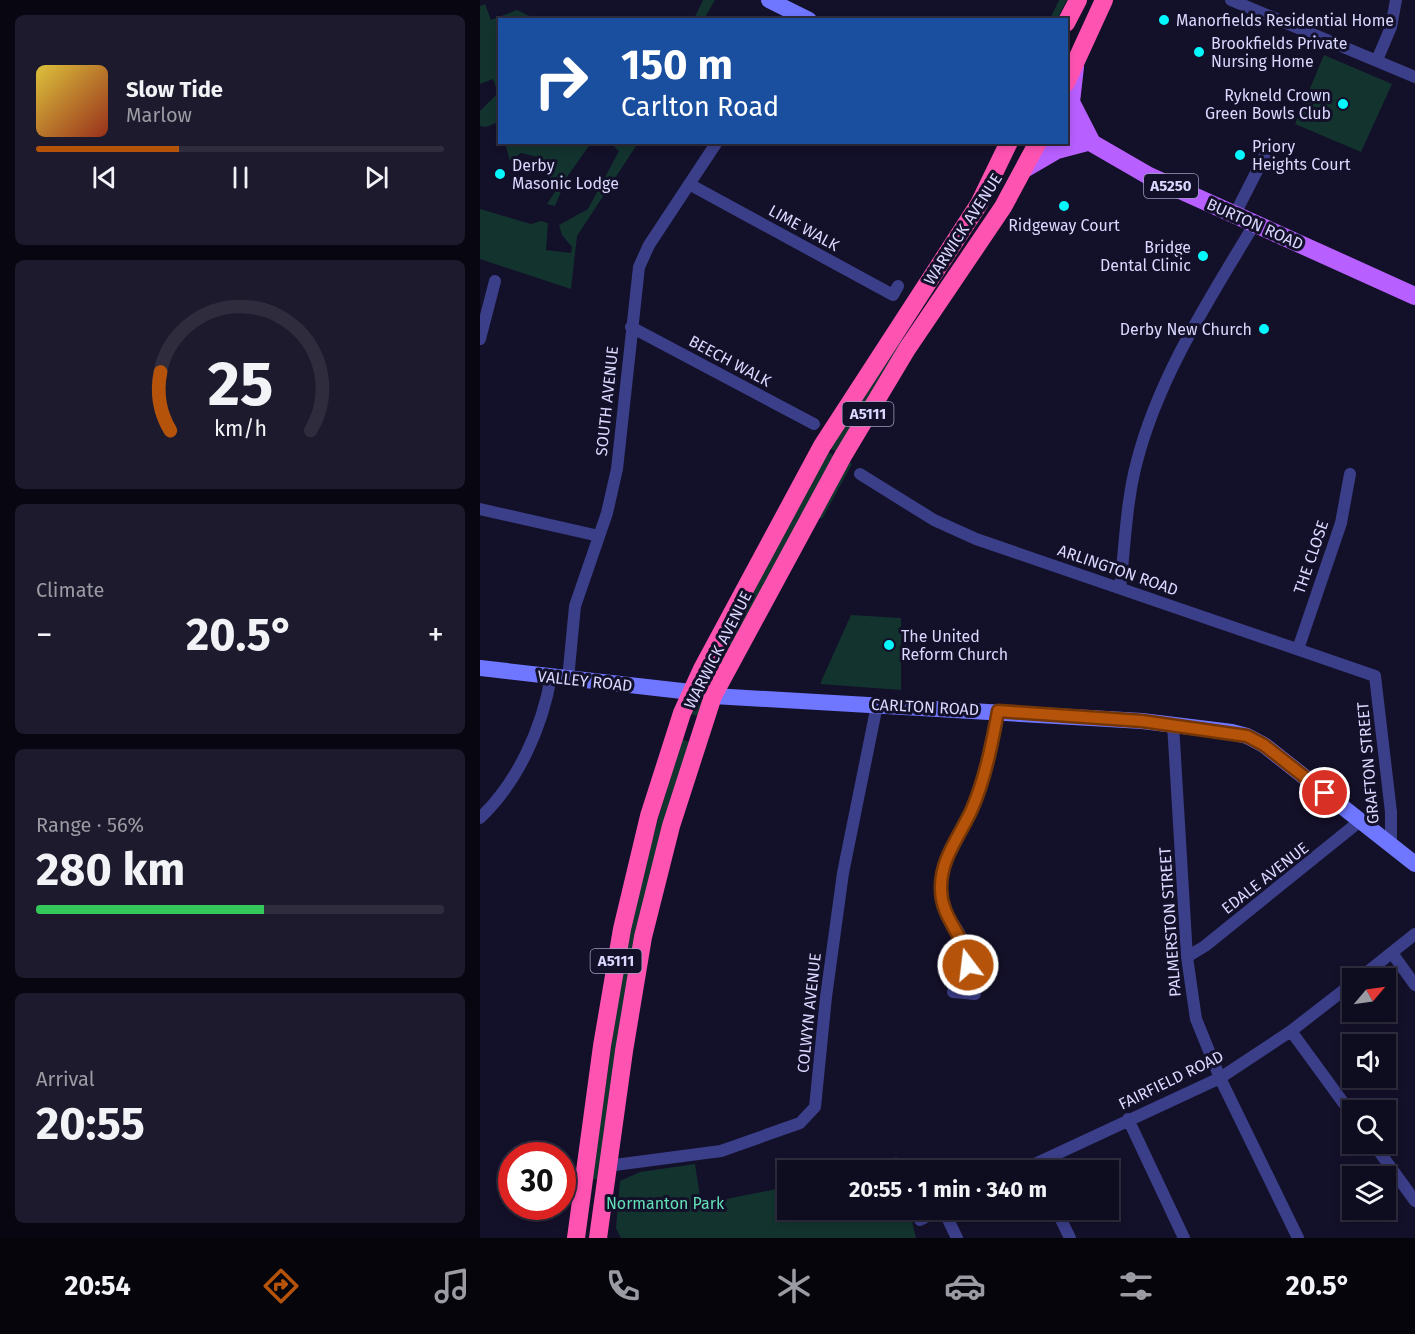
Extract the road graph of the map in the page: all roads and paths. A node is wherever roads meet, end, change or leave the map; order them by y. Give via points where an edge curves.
1 (769, 0) edge
2 (1078, 0) edge
3 (1104, 0) edge
4 (1231, 0) edge
5 (1396, 0) edge
6 (802, 18) edge
7 (1068, 19) edge
8 (1377, 60) junction
9 (1075, 65) junction
10 (1415, 77) edge
11 (1068, 78) edge
12 (1068, 129) edge
13 (1091, 141) junction
14 (716, 144) edge
15 (1008, 144) edge
16 (1026, 144) edge
17 (1037, 144) edge
18 (1265, 155) dead end
19 (1026, 168) junction
20 (689, 184) junction
21 (979, 204) junction
22 (1234, 216) junction
23 (1255, 223) junction
24 (495, 281) dead end
25 (898, 286) dead end
26 (1415, 296) edge
27 (632, 327) junction
28 (480, 339) edge
29 (814, 424) dead end
30 (860, 474) dead end
31 (1350, 474) dead end
32 (480, 509) edge
33 (599, 536) junction
34 (1120, 588) junction
35 (1298, 649) junction
36 (480, 668) edge
37 (1376, 676) joint
38 (550, 677) junction
39 (568, 679) junction
40 (691, 692) junction
41 (713, 696) junction
42 (877, 705) junction
43 (998, 711) junction
44 (1173, 724) junction
45 (480, 818) edge
46 (1360, 821) junction
47 (1391, 847) junction
48 (1415, 864) edge
49 (1415, 934) edge
50 (1392, 953) junction
51 (1187, 957) junction
52 (1373, 968) edge
53 (1415, 985) edge
54 (964, 992) dead end
55 (1342, 992) edge
56 (1291, 1031) junction
57 (1220, 1078) junction
58 (1342, 1101) edge
59 (1128, 1119) junction
60 (1381, 1154) edge
61 (1050, 1160) edge
62 (608, 1166) junction
63 (1415, 1202) edge
64 (948, 1220) edge
65 (1061, 1220) edge
66 (576, 1238) edge
67 (598, 1238) edge
68 (957, 1238) edge
69 (1070, 1238) edge
70 (1184, 1238) edge
71 (1298, 1238) edge

1 - 6 street
2 - 7 highway
3 - 9 highway
4 - 8 street
5 - 8 street via 1391,27
8 - 10 street
9 - 11 highway
9 - 13 main road via 1071,102
12 - 13 main road, BURTON ROAD / A5250
13 - 19 main road via 1057,150
13 - 22 main road, BURTON ROAD / A5250 via 1149,176
14 - 20 street, SOUTH AVENUE
15 - 21 highway, WARWICK AVENUE / A5111
16 - 21 highway, A5111 via 1005,180
17 - 19 highway, WARWICK AVENUE / A5111
18 - 22 street
19 - 41 highway, WARWICK AVENUE / A5111 via 907,349 843,456
20 - 25 street, LIME WALK via 893,295
20 - 27 street, SOUTH AVENUE via 642,258
21 - 40 highway, WARWICK AVENUE / A5111 via 822,446
22 - 23 main road, BURTON ROAD / A5250
23 - 26 main road, BURTON ROAD / A5250
23 - 34 street via 1197,322 1152,417 1134,472
24 - 28 street
27 - 29 street, BEECH WALK
27 - 33 street, SOUTH AVENUE via 617,469
30 - 34 street, ARLINGTON ROAD via 954,530
31 - 35 street, THE CLOSE via 1341,523
32 - 33 street
33 - 39 street, SOUTH AVENUE via 575,606
34 - 35 street, ARLINGTON ROAD
35 - 37 street, ARLINGTON ROAD
36 - 38 street, VALLEY ROAD
37 - 47 street, GRAFTON STREET via 1391,812
38 - 39 street, VALLEY ROAD
38 - 45 street via 542,713 517,771
39 - 40 street, VALLEY ROAD
40 - 66 highway, WARWICK AVENUE / A5111 via 650,816 622,929
41 - 42 street, CARLTON ROAD
41 - 62 highway, WARWICK AVENUE / A5111 via 655,882
42 - 43 street, CARLTON ROAD
42 - 62 street, COLWYN AVENUE via 843,873 815,1107 800,1123 721,1151
43 - 44 street, CARLTON ROAD
43 - 54 street via 972,808 946,857 941,878 944,911 966,950 968,974
44 - 46 street, CARLTON ROAD via 1247,736 1264,745
44 - 51 street, PALMERSTON STREET
46 - 47 street, CARLTON ROAD
46 - 51 street, EDALE AVENUE
47 - 48 street, CARLTON ROAD
49 - 50 street
50 - 52 street
50 - 53 street
51 - 57 street, PALMERSTON STREET via 1196,1020
55 - 56 street, FAIRFIELD ROAD
56 - 57 street, FAIRFIELD ROAD
56 - 58 street
57 - 59 street, FAIRFIELD ROAD
57 - 71 street, PALMERSTON STREET
59 - 61 street, FAIRFIELD ROAD
59 - 70 street
60 - 63 street
62 - 67 highway, WARWICK AVENUE / A5111
64 - 68 street
65 - 69 street

